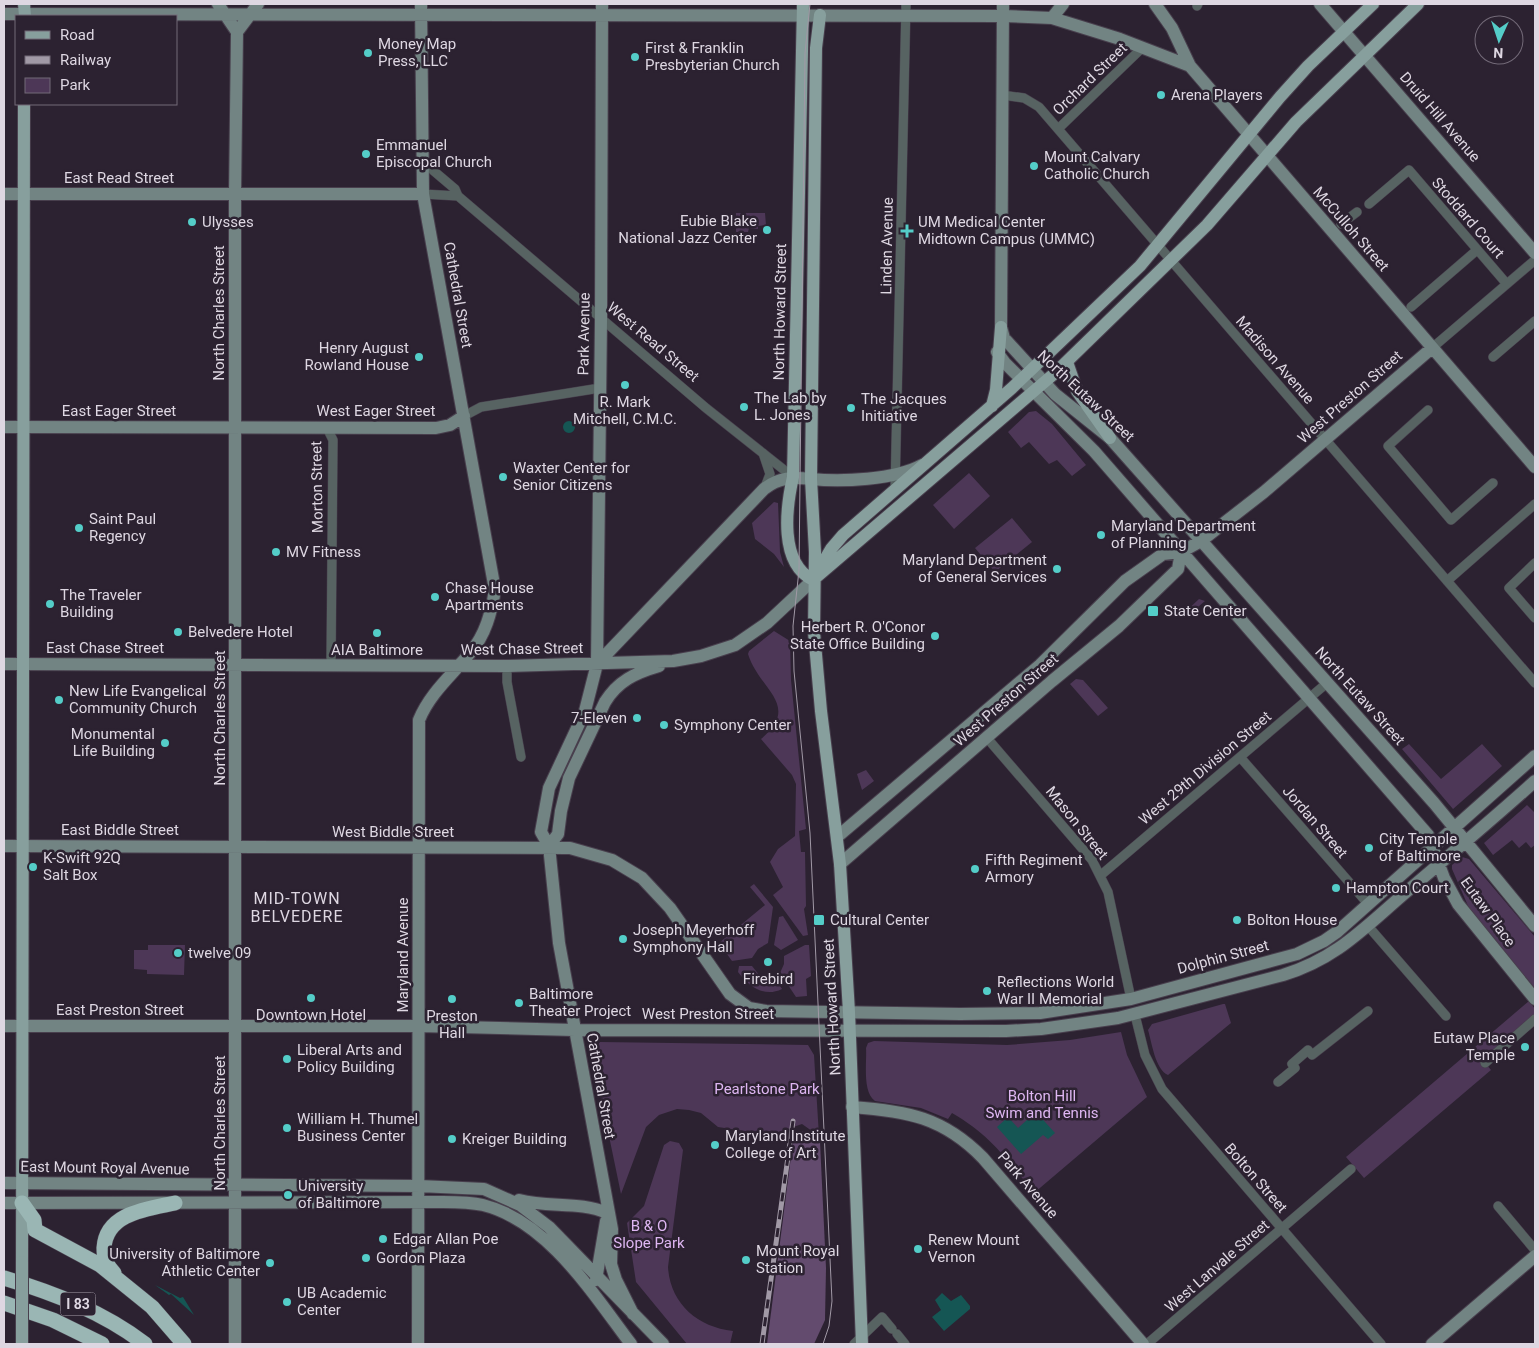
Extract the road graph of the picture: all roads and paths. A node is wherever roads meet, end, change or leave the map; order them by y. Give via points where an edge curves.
1 (218, 4) edge
2 (258, 4) edge
3 (1064, 4) edge
4 (1155, 4) edge
5 (1320, 4) edge
6 (1373, 4) edge
7 (1418, 4) edge
8 (602, 9) edge
9 (906, 9) edge
10 (421, 10) edge
11 (803, 10) edge
12 (1003, 10) edge
13 (25, 12) edge
14 (4, 14) edge
15 (225, 15) junction
16 (245, 15) junction
17 (820, 16) junction
18 (1052, 18) junction
19 (1344, 31) junction
20 (237, 32) junction
21 (1142, 48) junction
22 (1364, 55) junction
23 (1190, 66) junction
24 (1002, 95) junction
25 (24, 105) edge
26 (1058, 129) junction
27 (1248, 136) junction
28 (1266, 157) junction
29 (422, 162) junction
30 (4, 194) edge
31 (23, 194) junction
32 (422, 194) junction
33 (235, 195) junction
34 (458, 196) junction
35 (1369, 204) dead end
36 (1357, 212) dead end
37 (1341, 224) dead end
38 (1158, 245) junction
39 (1478, 250) junction
40 (1535, 253) edge
41 (1535, 260) edge
42 (1172, 261) junction
43 (1506, 283) junction
44 (1411, 307) dead end
45 (601, 319) junction
46 (1535, 321) edge
47 (1001, 327) junction
48 (1432, 348) junction
49 (997, 352) junction
50 (1494, 356) dead end
51 (1067, 362) junction
52 (1032, 369) junction
53 (1022, 379) junction
54 (1040, 387) junction
55 (600, 388) junction
56 (992, 406) junction
57 (1428, 410) dead end
58 (464, 416) junction
59 (4, 427) edge
60 (24, 427) junction
61 (235, 427) junction
62 (327, 428) junction
63 (1110, 438) junction
64 (1326, 440) junction
65 (762, 450) junction
66 (930, 460) junction
67 (1535, 467) edge
68 (896, 474) junction
69 (793, 477) junction
70 (811, 479) junction
71 (1493, 483) dead end
72 (764, 489) junction
73 (895, 490) junction
74 (1535, 504) edge
75 (1201, 541) junction
76 (1181, 552) junction
77 (1535, 563) edge
78 (813, 580) junction
79 (1447, 581) junction
80 (496, 590) joint
81 (1535, 618) edge
82 (673, 661) junction
83 (4, 664) edge
84 (24, 664) junction
85 (597, 664) junction
86 (236, 665) junction
87 (332, 665) junction
88 (459, 666) junction
89 (507, 666) junction
90 (1327, 682) junction
91 (1535, 683) edge
92 (1309, 698) junction
93 (988, 738) junction
94 (521, 756) dead end
95 (1535, 756) edge
96 (1240, 757) junction
97 (1535, 781) edge
98 (1454, 830) junction
99 (837, 837) junction
100 (1465, 843) junction
101 (4, 846) edge
102 (22, 846) junction
103 (549, 846) junction
104 (236, 847) junction
105 (421, 848) junction
106 (1433, 848) junction
107 (840, 864) junction
108 (1439, 865) junction
109 (1102, 875) junction
110 (1369, 905) junction
111 (1368, 926) junction
112 (1535, 926) edge
113 (1131, 999) junction
114 (1535, 999) edge
115 (1368, 1011) dead end
116 (849, 1012) junction
117 (1136, 1015) junction
118 (1446, 1016) dead end
119 (1535, 1019) edge
120 (4, 1026) edge
121 (22, 1026) junction
122 (237, 1026) junction
123 (419, 1026) junction
124 (574, 1030) junction
125 (850, 1031) junction
126 (1485, 1062) dead end
127 (1278, 1082) dead end
128 (852, 1107) junction
129 (1352, 1169) dead end
130 (4, 1183) edge
131 (22, 1183) junction
132 (235, 1185) junction
133 (419, 1186) junction
134 (500, 1195) junction
135 (419, 1202) junction
136 (4, 1203) edge
137 (22, 1203) junction
138 (175, 1203) junction
139 (235, 1203) junction
140 (1498, 1206) dead end
141 (607, 1213) junction
142 (1282, 1228) junction
143 (1535, 1250) edge
144 (1535, 1256) edge
145 (595, 1275) junction
146 (4, 1278) edge
147 (127, 1286) junction
148 (599, 1302) junction
149 (4, 1303) edge
150 (633, 1314) junction
151 (859, 1342) edge
152 (22, 1344) edge
153 (102, 1344) edge
154 (145, 1344) edge
155 (184, 1344) edge
156 (235, 1344) edge
157 (418, 1344) edge
158 (631, 1344) edge
159 (663, 1344) edge
160 (905, 1344) edge
161 (1143, 1344) edge
162 (1147, 1344) edge
163 (1381, 1344) edge
164 (1432, 1344) edge

1 - 15 main road
2 - 16 main road
3 - 18 main road
4 - 23 main road, McCulloh Street via 1172,28
5 - 19 main road, Druid Hill Avenue
6 - 19 main road
7 - 22 main road
8 - 10 main road
8 - 11 main road
8 - 45 main road, Park Avenue
9 - 12 main road
9 - 17 main road
9 - 68 street, Linden Avenue
10 - 16 main road
10 - 29 main road, Cathedral Street
11 - 17 main road
11 - 69 main road, North Howard Street
12 - 18 main road
12 - 24 main road, North Eutaw Street
13 - 14 main road
13 - 15 main road
15 - 16 main road
15 - 20 main road
16 - 20 main road
17 - 70 main road, North Howard Street via 816,48
18 - 21 main road
19 - 22 main road, Druid Hill Avenue
19 - 27 main road via 1308,66
20 - 33 main road, North Charles Street
21 - 23 main road
21 - 26 street, Orchard Street
22 - 28 main road via 1321,96
22 - 40 main road, Druid Hill Avenue
23 - 27 main road, McCulloh Street
24 - 26 street, Madison Avenue via 1032,102
24 - 47 main road, North Eutaw Street
25 - 31 main road
26 - 38 street, Madison Avenue
27 - 28 main road, McCulloh Street
27 - 38 main road
28 - 42 main road
28 - 48 main road, McCulloh Street
29 - 32 main road, Cathedral Street
29 - 34 street, West Read Street via 455,189
30 - 31 main road, East Read Street
31 - 33 main road, East Read Street
31 - 60 main road
32 - 33 main road
32 - 34 street
32 - 58 main road, Cathedral Street
33 - 61 main road, North Charles Street
34 - 45 street, West Read Street
35 - 39 street, Stoddard Court via 1409,170
36 - 37 street
38 - 42 street, Madison Avenue
38 - 52 main road
39 - 43 street, Stoddard Court
39 - 44 street
41 - 43 street, West Preston Street
42 - 51 main road
42 - 64 street, Madison Avenue
43 - 48 street, West Preston Street
45 - 55 main road, Park Avenue
45 - 65 street, West Read Street via 706,408
46 - 50 street
47 - 49 main road
47 - 52 main road, North Eutaw Street via 1008,344
48 - 64 main road, West Preston Street
48 - 67 main road, McCulloh Street
49 - 53 main road, North Eutaw Street
49 - 56 main road via 996,390
51 - 54 main road
51 - 63 main road via 1076,391
52 - 53 main road
52 - 54 main road, North Eutaw Street
53 - 54 main road, North Eutaw Street
53 - 56 main road
54 - 63 main road, North Eutaw Street
54 - 76 main road, North Eutaw Street
54 - 78 main road
55 - 58 street, West Eager Street via 481,407
55 - 85 main road, Park Avenue
56 - 66 main road
57 - 71 street via 1388,446 1451,520
58 - 62 main road, West Eager Street via 443,428
58 - 80 main road, Cathedral Street
59 - 60 main road, East Eager Street
60 - 61 main road, East Eager Street
60 - 84 main road
61 - 62 main road, West Eager Street
61 - 86 main road, North Charles Street
62 - 87 street, Morton Street via 333,440
63 - 75 main road, North Eutaw Street
64 - 75 main road, West Preston Street
64 - 79 street, Madison Avenue
65 - 69 street, West Read Street
65 - 72 street, West Chase Street via 770,474
66 - 68 main road via 918,468
66 - 73 main road
68 - 70 main road via 870,479
68 - 73 street, Linden Avenue
69 - 70 main road
69 - 72 main road, West Chase Street via 775,481
69 - 78 main road, North Howard Street via 787,516 788,535 799,570
70 - 78 main road, North Howard Street via 815,552
72 - 85 main road, West Chase Street
73 - 78 main road via 843,534
74 - 79 street
75 - 76 main road, West Preston Street
75 - 90 main road, North Eutaw Street
76 - 92 main road, North Eutaw Street
76 - 93 main road, West Preston Street via 1178,569 1147,600
76 - 99 main road, West Preston Street via 1163,554 1125,581 1040,665
77 - 81 street via 1509,588
78 - 82 main road via 767,623 735,645
78 - 99 main road, North Howard Street via 821,711
79 - 91 street, Madison Avenue
80 - 88 main road, Maryland Avenue via 485,629
82 - 85 main road
82 - 103 main road via 631,676 612,691 569,778 558,834
83 - 84 main road, East Chase Street
84 - 86 main road, East Chase Street
84 - 102 main road
85 - 89 main road, West Chase Street
85 - 103 main road, Park Avenue via 585,711 555,770 546,796 541,832
86 - 87 main road, West Chase Street
86 - 104 main road, North Charles Street
87 - 88 main road, West Chase Street
88 - 89 main road, West Chase Street
88 - 105 main road, Maryland Avenue via 428,701 420,720
89 - 94 street
90 - 92 street, West 29th Division Street
90 - 98 main road, North Eutaw Street
92 - 96 street, West 29th Division Street
92 - 106 main road, North Eutaw Street via 1428,835
93 - 107 main road, West Preston Street
93 - 109 street, Mason Street
95 - 98 main road, Dolphin Street
96 - 109 street, West 29th Division Street
96 - 110 street, Jordan Street
97 - 100 main road
98 - 100 main road, North Eutaw Street
98 - 106 main road, Dolphin Street
99 - 107 main road, North Howard Street
100 - 108 main road
100 - 112 main road, Eutaw Place
101 - 102 main road, East Biddle Street
102 - 104 main road, East Biddle Street
102 - 121 main road
103 - 105 main road, West Biddle Street
103 - 116 main road via 595,854 642,878 670,908 730,994 749,1008
103 - 124 main road, Cathedral Street via 554,912
104 - 105 main road, West Biddle Street
104 - 122 main road, North Charles Street
105 - 123 main road, Maryland Avenue
106 - 108 main road, North Eutaw Street
106 - 110 main road, Dolphin Street
107 - 116 main road, North Howard Street
108 - 111 main road
108 - 114 main road, Eutaw Place via 1463,911
109 - 113 street, Mason Street
110 - 113 main road, Dolphin Street via 1324,941 1304,951
111 - 117 main road via 1330,956 1302,970
111 - 118 street
113 - 116 main road, Dolphin Street via 1040,1013
115 - 127 street via 1312,1055 1308,1050 1292,1064 1295,1068
116 - 125 main road, North Howard Street
117 - 125 main road via 1041,1029
117 - 142 street, Bolton Street via 1145,1055 1162,1088
119 - 126 street
120 - 121 main road, East Preston Street
121 - 122 main road, East Preston Street
121 - 131 main road
122 - 123 main road, West Preston Street
122 - 132 main road, North Charles Street
123 - 124 main road, West Preston Street
123 - 133 main road, Maryland Avenue
124 - 125 main road, West Preston Street
124 - 141 main road, Cathedral Street
125 - 128 main road, North Howard Street
128 - 151 main road, North Howard Street
128 - 161 main road, Park Avenue via 917,1115 944,1126 964,1140 990,1165
129 - 142 street, West Lanvale Street
130 - 131 main road, East Mount Royal Avenue
131 - 132 main road, East Mount Royal Avenue
131 - 137 main road
132 - 133 main road, East Mount Royal Avenue
132 - 139 main road, North Charles Street
133 - 134 main road, East Mount Royal Avenue via 468,1187
133 - 135 main road, Maryland Avenue
134 - 141 main road via 543,1206 594,1207
134 - 145 main road via 520,1205 549,1227
135 - 139 main road
135 - 148 main road via 482,1205 511,1215 548,1242
135 - 157 main road, Maryland Avenue
136 - 137 main road
137 - 138 main road
137 - 147 highway via 34,1220 35,1230 100,1265
137 - 152 main road, bridge
138 - 139 main road
138 - 147 highway via 127,1216 109,1230 105,1261
139 - 156 main road, North Charles Street
140 - 143 street
141 - 145 main road, Cathedral Street
141 - 150 main road, Cathedral Street via 612,1229 611,1264
142 - 162 street, West Lanvale Street
142 - 163 street, Bolton Street
144 - 164 main road
145 - 148 main road, Cathedral Street
145 - 150 main road
146 - 154 highway, I 83 via 89,1309
147 - 155 highway via 159,1313
148 - 158 main road
149 - 153 highway, I 83 via 53,1320
150 - 159 main road
151 - 160 street via 882,1317

